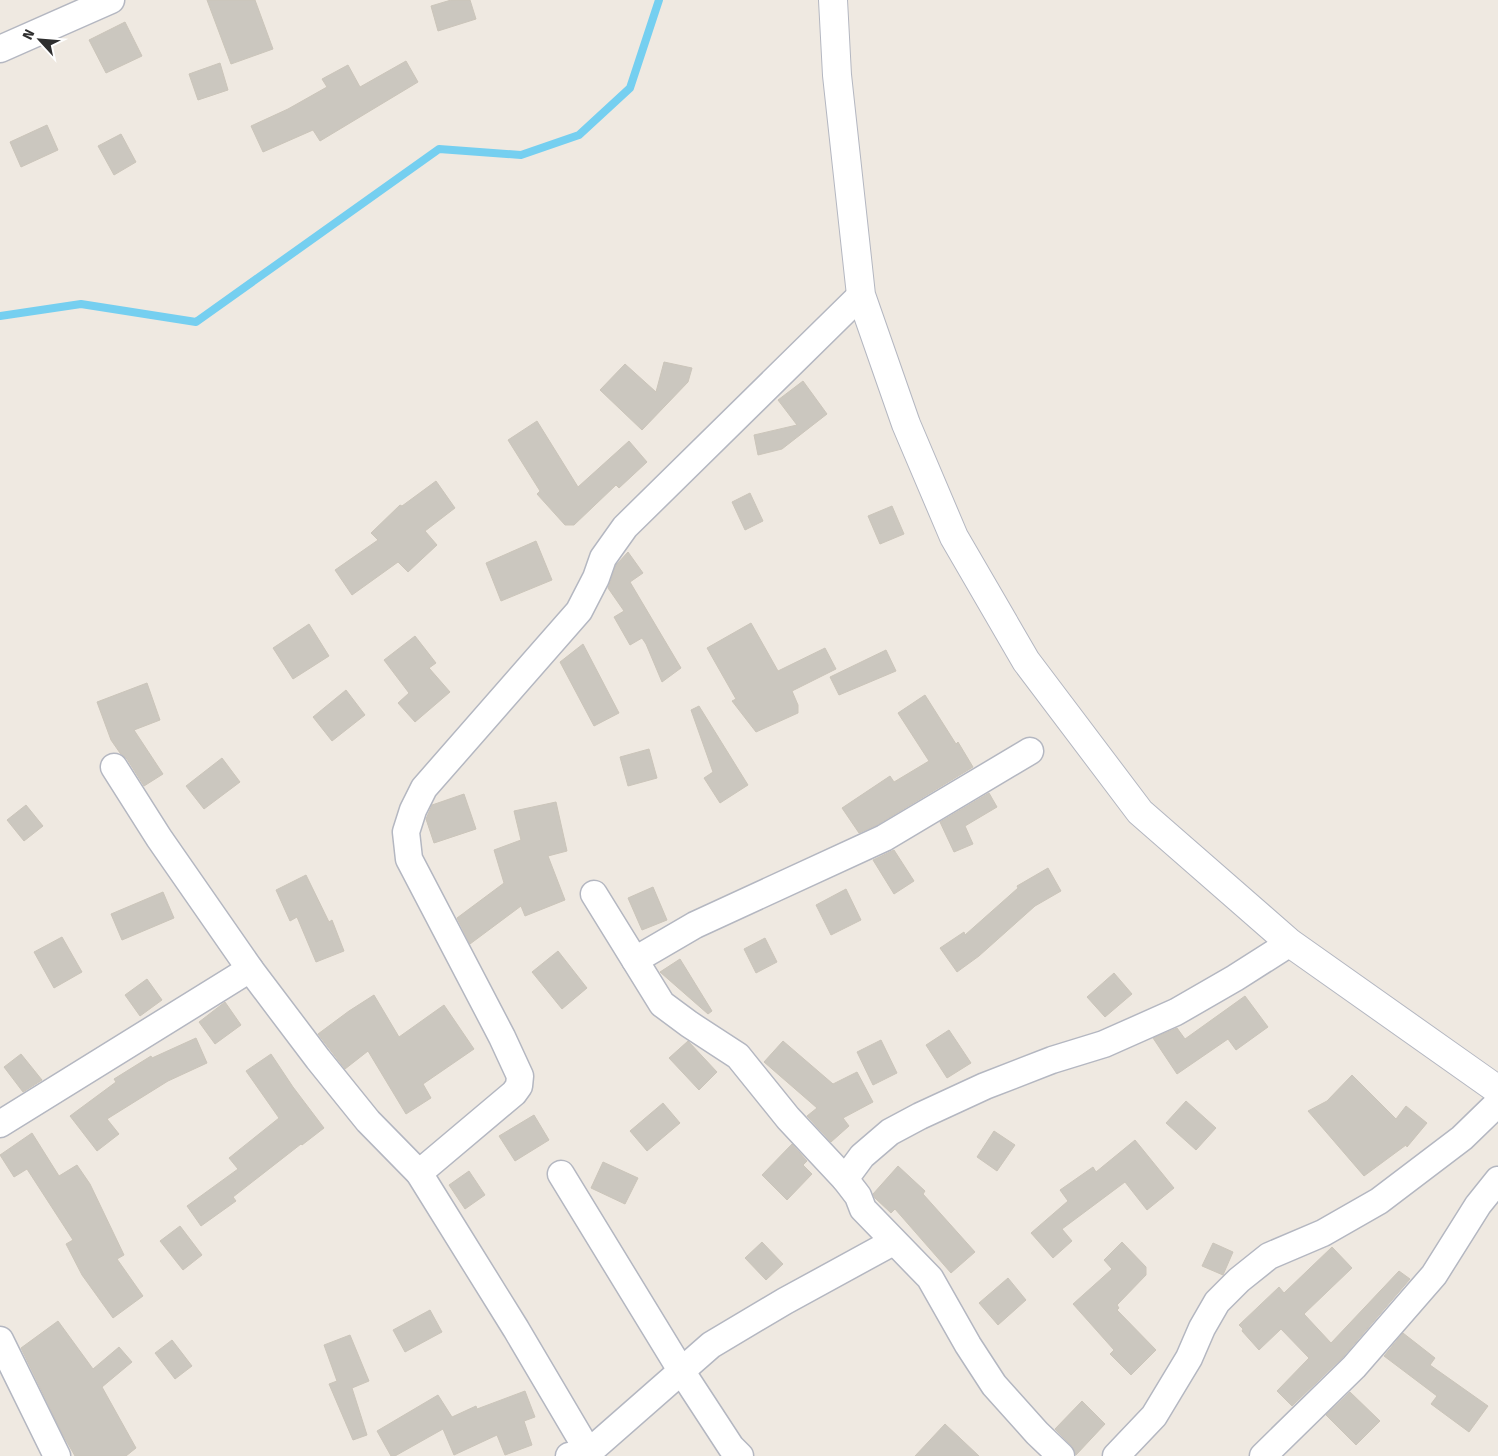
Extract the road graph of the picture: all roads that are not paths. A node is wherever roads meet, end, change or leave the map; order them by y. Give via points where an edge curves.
1 (111, 0) edge
2 (833, 0) edge
3 (0, 49) edge
4 (861, 295) junction
5 (1030, 751) dead end
6 (114, 767) dead end
7 (594, 894) dead end
8 (1290, 942) junction
9 (634, 960) junction
10 (250, 969) junction
11 (1498, 1090) edge
12 (1498, 1103) edge
13 (0, 1124) edge
14 (419, 1173) junction
15 (561, 1174) dead end
16 (845, 1179) junction
17 (1498, 1180) edge
18 (893, 1242) junction
19 (0, 1340) edge
20 (682, 1372) junction
21 (583, 1455) edge
22 (57, 1456) edge
23 (740, 1456) edge
24 (1061, 1456) edge
25 (1116, 1456) edge
26 (1263, 1456) edge

1 - 3 street
2 - 4 main road via 837,75
4 - 8 main road via 906,424 954,537 1026,661 1140,812
4 - 14 street via 625,527 603,558 579,610 424,788 406,832 409,859 520,1076 514,1093
5 - 9 street via 884,838 695,926
6 - 10 street
7 - 9 street
8 - 11 main road
8 - 16 street via 1176,1012 1104,1044 985,1086 920,1116 890,1132 862,1156
9 - 16 street via 662,1004 738,1056 788,1118
10 - 13 street
10 - 14 street via 368,1121
12 - 25 street via 1462,1138 1379,1201 1323,1233 1270,1256 1239,1280 1217,1302 1190,1358 1154,1416
14 - 21 street via 516,1329
15 - 20 street
16 - 18 street via 863,1209
17 - 26 street via 1478,1205 1434,1275 1354,1367
18 - 20 street via 711,1345
18 - 24 street via 930,1278 994,1385
19 - 22 street
20 - 21 street
20 - 23 street

